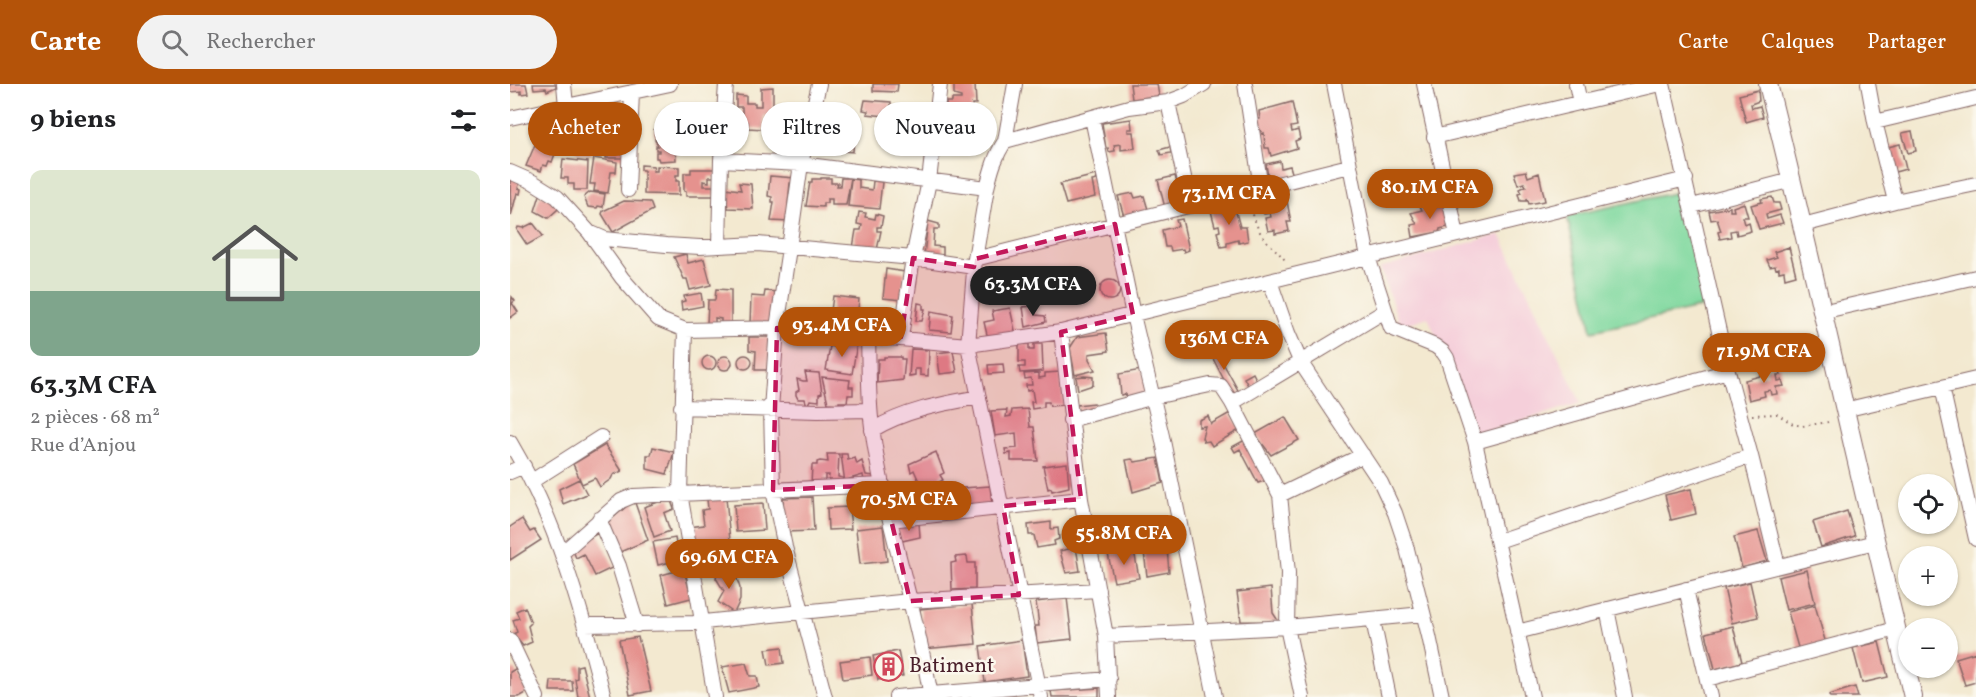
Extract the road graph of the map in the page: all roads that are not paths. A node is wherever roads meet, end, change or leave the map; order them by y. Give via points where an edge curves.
1 (564, 84) edge
2 (665, 84) edge
3 (726, 84) edge
4 (819, 84) edge
5 (940, 84) edge
6 (1015, 84) edge
7 (1204, 84) edge
8 (1245, 84) edge
9 (1334, 84) edge
10 (1424, 84) edge
11 (1575, 84) edge
12 (1662, 84) edge
13 (1768, 84) edge
14 (1868, 84) edge
15 (632, 92) junction
16 (1976, 98) edge
17 (566, 102) edge
18 (585, 102) edge
19 (1168, 102) junction
20 (1580, 103) junction
21 (528, 114) edge
22 (510, 118) edge
23 (1092, 118) junction
24 (1875, 122) junction
25 (1434, 137) junction
26 (1005, 141) junction
27 (721, 160) junction
28 (801, 164) junction
29 (1349, 166) junction
30 (510, 172) edge
31 (1686, 179) junction
32 (1792, 180) junction
33 (929, 181) junction
34 (1976, 184) edge
35 (987, 188) junction
36 (1254, 189) junction
37 (628, 190) dead end
38 (1895, 201) junction
39 (1190, 205) junction
40 (1692, 207) junction
41 (1115, 224) junction
42 (1803, 225) junction
43 (589, 232) junction
44 (1456, 235) junction
45 (719, 246) junction
46 (789, 248) junction
47 (1368, 257) junction
48 (913, 258) junction
49 (975, 263) junction
50 (1976, 276) edge
51 (1270, 281) junction
52 (1385, 311) junction
53 (1821, 312) junction
54 (1133, 315) junction
55 (777, 328) junction
56 (685, 330) junction
57 (1061, 332) junction
58 (868, 336) junction
59 (901, 338) junction
60 (968, 345) junction
61 (1301, 363) junction
62 (1728, 371) junction
63 (1976, 379) edge
64 (1942, 387) junction
65 (979, 397) junction
66 (1154, 397) junction
67 (1232, 403) junction
68 (681, 408) junction
69 (771, 409) junction
70 (870, 410) junction
71 (1844, 410) junction
72 (1070, 420) junction
73 (872, 430) junction
74 (601, 437) dead end
75 (510, 442) edge
76 (1475, 442) junction
77 (1363, 455) junction
78 (1752, 456) junction
79 (524, 466) junction
80 (510, 472) edge
81 (532, 482) junction
82 (883, 484) junction
83 (772, 490) junction
84 (680, 493) junction
85 (1280, 495) junction
86 (1081, 499) junction
87 (1003, 506) junction
88 (600, 519) junction
89 (890, 520) junction
90 (1976, 539) edge
91 (1498, 541) junction
92 (1875, 542) junction
93 (562, 553) junction
94 (1778, 566) junction
95 (1686, 589) junction
96 (1098, 590) junction
97 (1019, 595) junction
98 (910, 602) junction
99 (1607, 609) junction
100 (803, 612) junction
101 (1423, 614) junction
102 (1373, 620) junction
103 (702, 622) junction
104 (637, 624) junction
105 (585, 625) junction
106 (1287, 627) junction
107 (1896, 629) junction
108 (1200, 631) junction
109 (1517, 632) junction
110 (1106, 636) junction
111 (510, 640) edge
112 (1109, 679) junction
113 (1707, 679) junction
114 (1040, 692) edge
115 (930, 696) edge
116 (537, 697) edge
117 (604, 697) edge
118 (715, 697) edge
119 (825, 697) edge
120 (897, 697) edge
121 (1108, 697) edge
122 (1215, 697) edge
123 (1302, 697) edge
124 (1389, 697) edge
125 (1442, 697) edge
126 (1533, 697) edge
127 (1625, 697) edge
128 (1711, 697) edge
129 (1913, 697) edge

1 - 17 street
2 - 15 street
3 - 27 street
4 - 28 street
5 - 33 street
6 - 26 street
7 - 19 street
8 - 36 street
9 - 29 street
10 - 25 street
11 - 20 street
12 - 20 street
12 - 31 street
13 - 32 main road
14 - 24 street
15 - 18 street
15 - 37 street
16 - 24 street
19 - 23 street via 1129,107
19 - 39 street
20 - 25 street
21 - 22 street
23 - 26 street
23 - 41 street
24 - 38 street
25 - 44 street
26 - 35 street
27 - 28 street
27 - 45 street
28 - 33 street
28 - 46 street
29 - 36 street
29 - 47 street
30 - 43 street via 557,197
31 - 40 street
31 - 44 street
32 - 40 street
32 - 42 main road
33 - 35 street
33 - 48 street
34 - 38 street
35 - 49 street
36 - 39 street
38 - 42 street
39 - 41 street
40 - 62 street
41 - 49 street
41 - 54 street
42 - 53 main road
43 - 45 street via 605,239
43 - 56 street via 658,319
44 - 47 street
45 - 46 street via 758,244
46 - 48 street
46 - 55 street
47 - 51 street
47 - 52 street
48 - 49 street
48 - 59 street
49 - 60 street
50 - 53 street
51 - 54 street
51 - 61 street
52 - 61 street
52 - 76 street via 1391,328 1443,351
53 - 71 main road
54 - 57 street
54 - 66 street
55 - 56 street
55 - 58 street
55 - 69 street
56 - 68 street
57 - 60 street
57 - 72 street
58 - 59 street
58 - 70 street
59 - 60 street
60 - 65 street
61 - 67 street
61 - 77 street
62 - 76 street
62 - 78 street
63 - 64 street
64 - 71 street
64 - 90 street
65 - 73 street via 916,410
65 - 87 street
66 - 67 street via 1216,384
66 - 72 street
66 - 108 street
67 - 85 street
68 - 69 street
68 - 84 street
69 - 70 street
69 - 83 street
70 - 73 street
71 - 92 main road
72 - 86 street
73 - 82 street
74 - 81 street
75 - 79 street
76 - 91 street
77 - 85 street
77 - 101 street via 1389,497
78 - 91 street
78 - 94 street
79 - 80 street
79 - 81 street
81 - 93 street
82 - 83 street
82 - 89 street
83 - 84 street
83 - 100 street
84 - 88 street via 628,498
84 - 103 street
85 - 106 street via 1288,573
86 - 87 street
86 - 96 street
87 - 89 street
87 - 97 street
88 - 93 street
88 - 104 street
89 - 98 street
91 - 109 street
92 - 94 street
92 - 107 main road
93 - 105 street
94 - 95 street
95 - 99 street
95 - 113 street
96 - 97 street
96 - 110 street
97 - 98 street
97 - 114 street
98 - 100 street
98 - 115 street
99 - 109 street
99 - 127 street
100 - 103 street
100 - 119 street
101 - 102 street
101 - 125 street
102 - 106 street
102 - 124 street
103 - 104 street
103 - 118 street
104 - 105 street
105 - 117 street
106 - 108 street
106 - 123 street
107 - 113 street
107 - 129 main road
108 - 110 street
108 - 122 street
109 - 126 street
110 - 112 street
111 - 116 street
112 - 114 street
112 - 121 street
113 - 128 street
114 - 115 street
115 - 120 street

